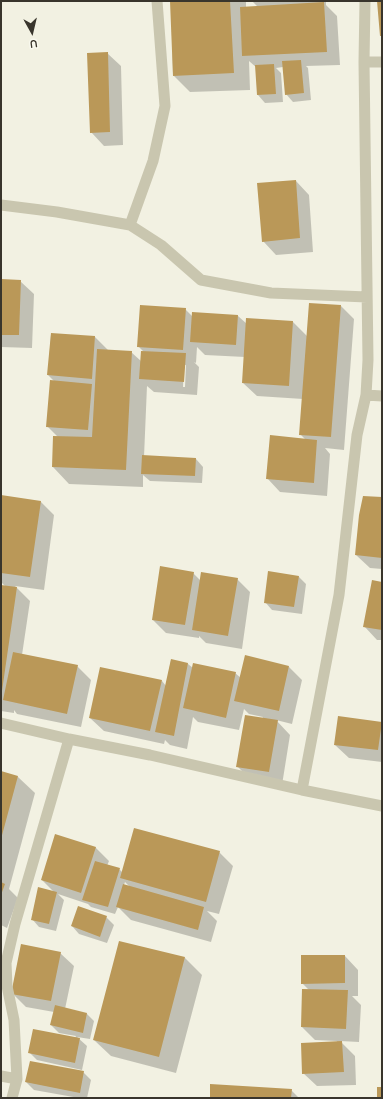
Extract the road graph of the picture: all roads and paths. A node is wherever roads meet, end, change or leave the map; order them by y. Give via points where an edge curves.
1 (157, 1) edge
2 (364, 1) edge
3 (364, 62) junction
4 (382, 62) edge
5 (1, 205) edge
6 (130, 225) junction
7 (367, 297) junction
8 (366, 395) junction
9 (382, 396) edge
10 (1, 723) edge
11 (69, 739) junction
12 (302, 790) junction
13 (382, 806) edge
14 (1, 1076) edge
15 (16, 1079) junction
16 (12, 1098) edge

1 - 6 street via 165,106 153,161
2 - 3 street
3 - 4 street
3 - 7 street
5 - 6 street
6 - 7 street via 161,245 201,280 271,293
7 - 8 street
8 - 9 street
8 - 12 street via 357,435 339,595
10 - 11 street
11 - 12 street
11 - 15 street via 6,963 7,986 14,1020
12 - 13 street
14 - 15 street
15 - 16 street

